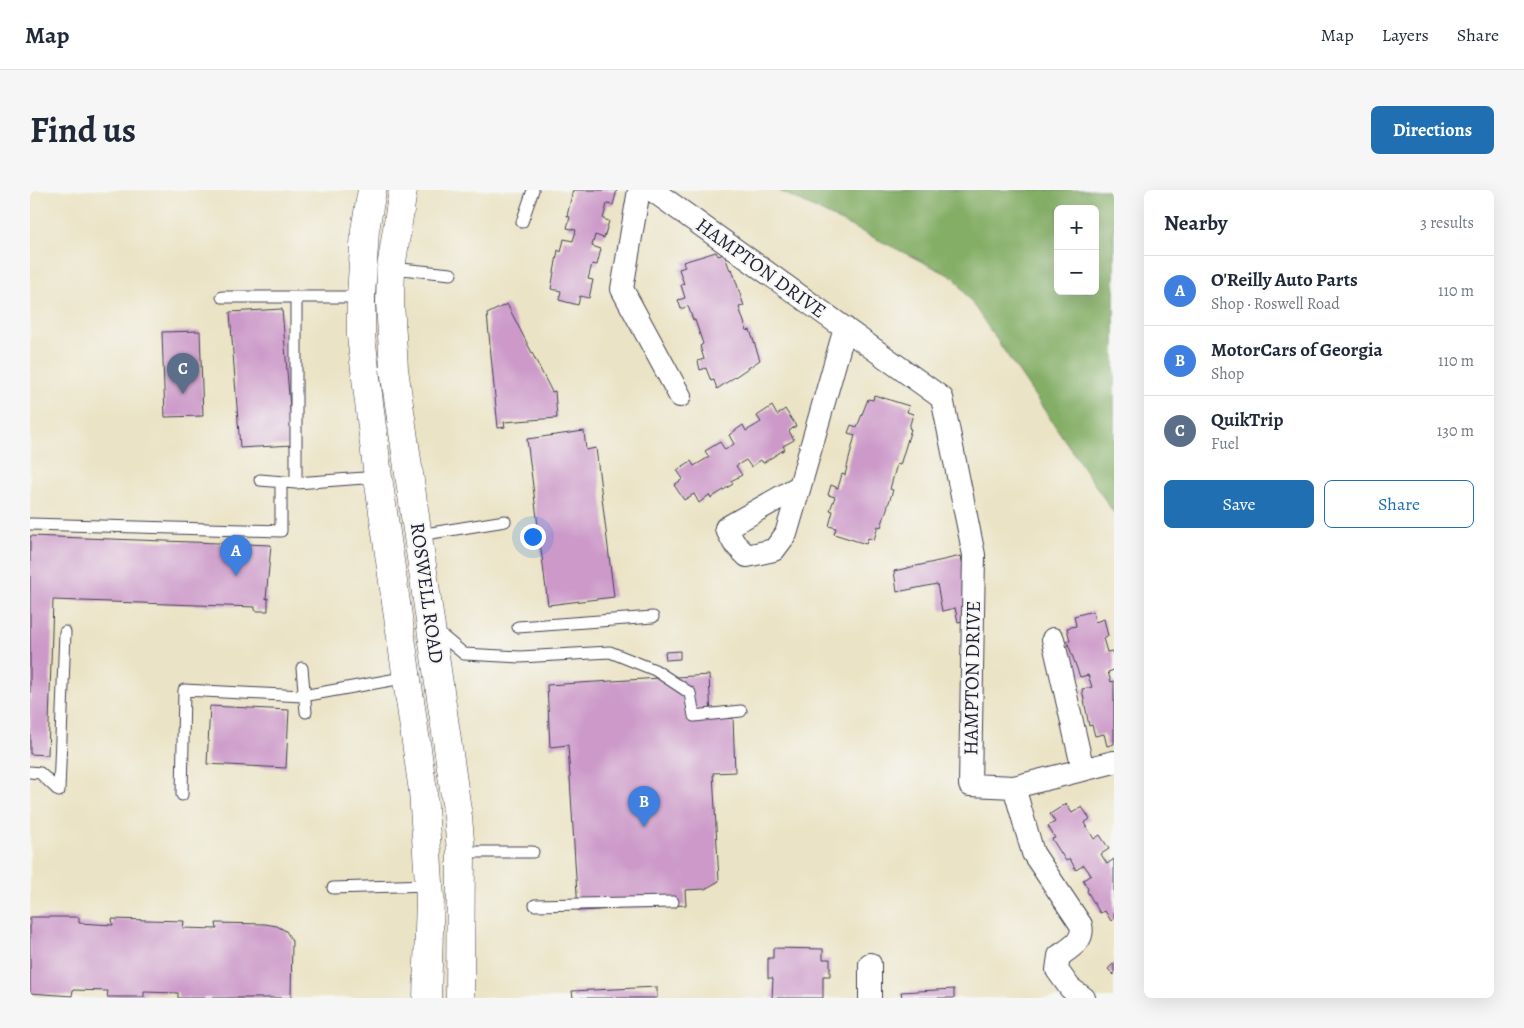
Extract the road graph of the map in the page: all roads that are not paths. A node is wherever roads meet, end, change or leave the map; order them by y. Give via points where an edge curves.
1 (372, 190) edge
2 (403, 190) edge
3 (533, 190) edge
4 (640, 190) edge
5 (652, 190) edge
6 (522, 222) dead end
7 (392, 268) junction
8 (451, 274) dead end
9 (222, 297) dead end
10 (296, 297) junction
11 (361, 297) junction
12 (844, 328) junction
13 (680, 396) dead end
14 (378, 477) junction
15 (260, 480) dead end
16 (281, 482) junction
17 (296, 483) junction
18 (800, 486) junction
19 (504, 521) dead end
20 (30, 524) edge
21 (419, 535) junction
22 (653, 617) dead end
23 (432, 627) junction
24 (518, 627) dead end
25 (65, 632) dead end
26 (1053, 639) dead end
27 (302, 668) dead end
28 (408, 677) junction
29 (303, 696) junction
30 (741, 710) dead end
31 (306, 712) dead end
32 (1114, 762) edge
33 (1083, 770) junction
34 (30, 772) edge
35 (1014, 787) junction
36 (182, 795) dead end
37 (460, 852) junction
38 (533, 852) dead end
39 (429, 885) junction
40 (333, 888) dead end
41 (673, 902) dead end
42 (535, 905) dead end
43 (870, 964) dead end
44 (427, 998) edge
45 (460, 998) edge
46 (870, 998) edge
47 (1084, 998) edge

1 - 11 main road, ROSWELL ROAD via 365,230
2 - 7 main road, ROSWELL ROAD
3 - 6 lane
4 - 13 street via 622,289
5 - 12 street, HAMPTON DRIVE
7 - 8 lane
7 - 21 main road, ROSWELL ROAD via 390,302 394,369
9 - 10 lane
10 - 11 lane
10 - 17 lane
11 - 14 main road, ROSWELL ROAD via 362,345
12 - 18 street, HAMPTON DRIVE
12 - 35 street, HAMPTON DRIVE via 942,398 974,555 970,785
14 - 17 lane
14 - 28 main road, ROSWELL ROAD
15 - 16 lane
16 - 17 lane
16 - 20 lane via 281,531
18 - 18 street, HAMPTON DRIVE via 726,528 734,543 747,556 774,550 786,534
19 - 21 lane
21 - 23 main road, ROSWELL ROAD
22 - 24 lane
23 - 30 lane via 464,654 520,657 610,652 655,670 690,693 694,716
23 - 37 main road, ROSWELL ROAD
25 - 34 lane via 59,791 40,773
26 - 33 street
27 - 29 lane
28 - 29 lane
28 - 39 main road, ROSWELL ROAD via 423,791
29 - 31 lane
29 - 36 lane via 184,690
32 - 33 street
33 - 35 street
35 - 47 street via 1033,853 1081,925 1083,932 1078,942 1059,956 1057,970 1070,988
37 - 38 lane
37 - 45 main road, ROSWELL ROAD
39 - 40 lane
39 - 44 main road, ROSWELL ROAD
41 - 42 lane
43 - 46 street

